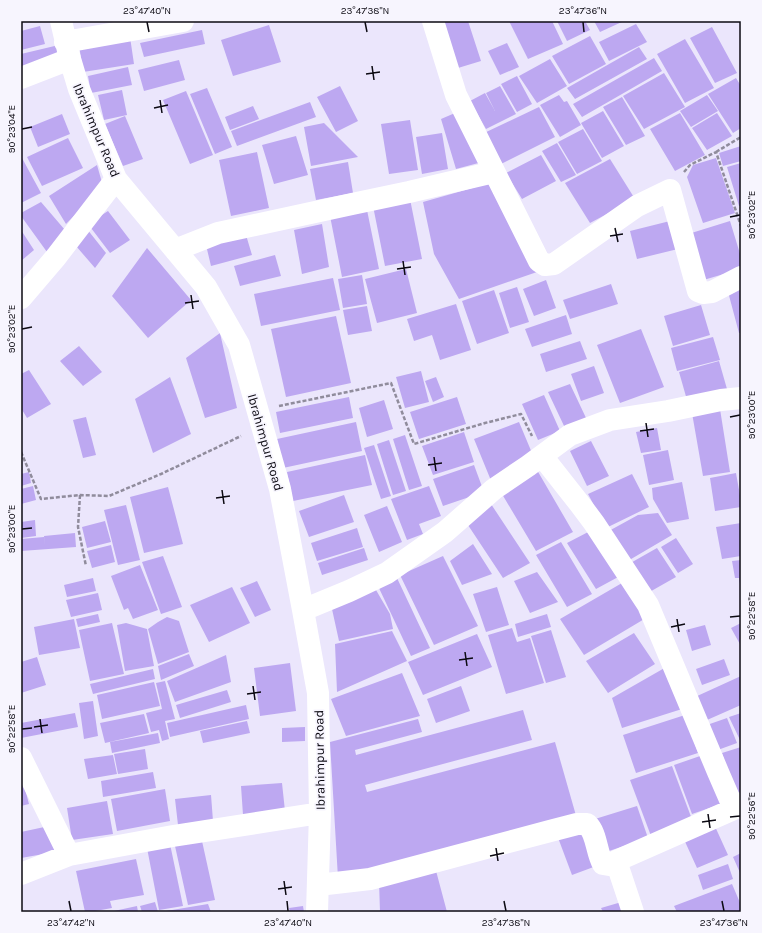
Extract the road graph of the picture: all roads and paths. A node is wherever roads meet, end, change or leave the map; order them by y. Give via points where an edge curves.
1 (61, 21) edge
2 (183, 21) edge
3 (433, 21) edge
4 (68, 51) junction
5 (21, 78) edge
6 (741, 137) edge
7 (716, 152) junction
8 (494, 172) junction
9 (116, 179) junction
10 (670, 190) junction
11 (741, 226) edge
12 (175, 250) junction
13 (741, 277) edge
14 (21, 298) edge
15 (741, 398) edge
16 (259, 419) junction
17 (21, 452) edge
18 (542, 456) junction
19 (80, 495) junction
20 (86, 566) dead end
21 (303, 610) junction
22 (21, 758) edge
23 (739, 808) edge
24 (320, 813) junction
25 (69, 855) junction
26 (616, 861) junction
27 (21, 874) edge
28 (318, 885) junction
29 (317, 912) edge
30 (633, 912) edge

1 - 4 street, Ibrahimpur Road
2 - 4 street
3 - 8 street via 456,94
4 - 5 street
4 - 9 street, Ibrahimpur Road via 79,89
6 - 7 path
7 - 10 path via 690,165
7 - 11 path
8 - 10 street via 539,261 545,265 554,264 637,206
8 - 12 street via 218,233
9 - 12 street, Ibrahimpur Road
9 - 14 street
10 - 13 street via 698,291 712,292
12 - 16 street, Ibrahimpur Road via 206,287 239,345
15 - 18 street via 610,420 570,435
16 - 18 path via 390,383 414,444 521,414
16 - 19 path via 161,474 109,496
16 - 21 street, Ibrahimpur Road via 280,489
17 - 19 path via 41,499
18 - 21 street via 494,489 445,532 387,573
18 - 23 street via 590,518 648,605 718,772
19 - 20 path via 78,527
21 - 24 street, Ibrahimpur Road via 318,693
22 - 25 street
23 - 26 street
24 - 25 street
24 - 28 street, Ibrahimpur Road
25 - 27 street
26 - 28 street via 603,864 591,828 587,824 577,824 370,879
26 - 30 street
28 - 29 street, Ibrahimpur Road

